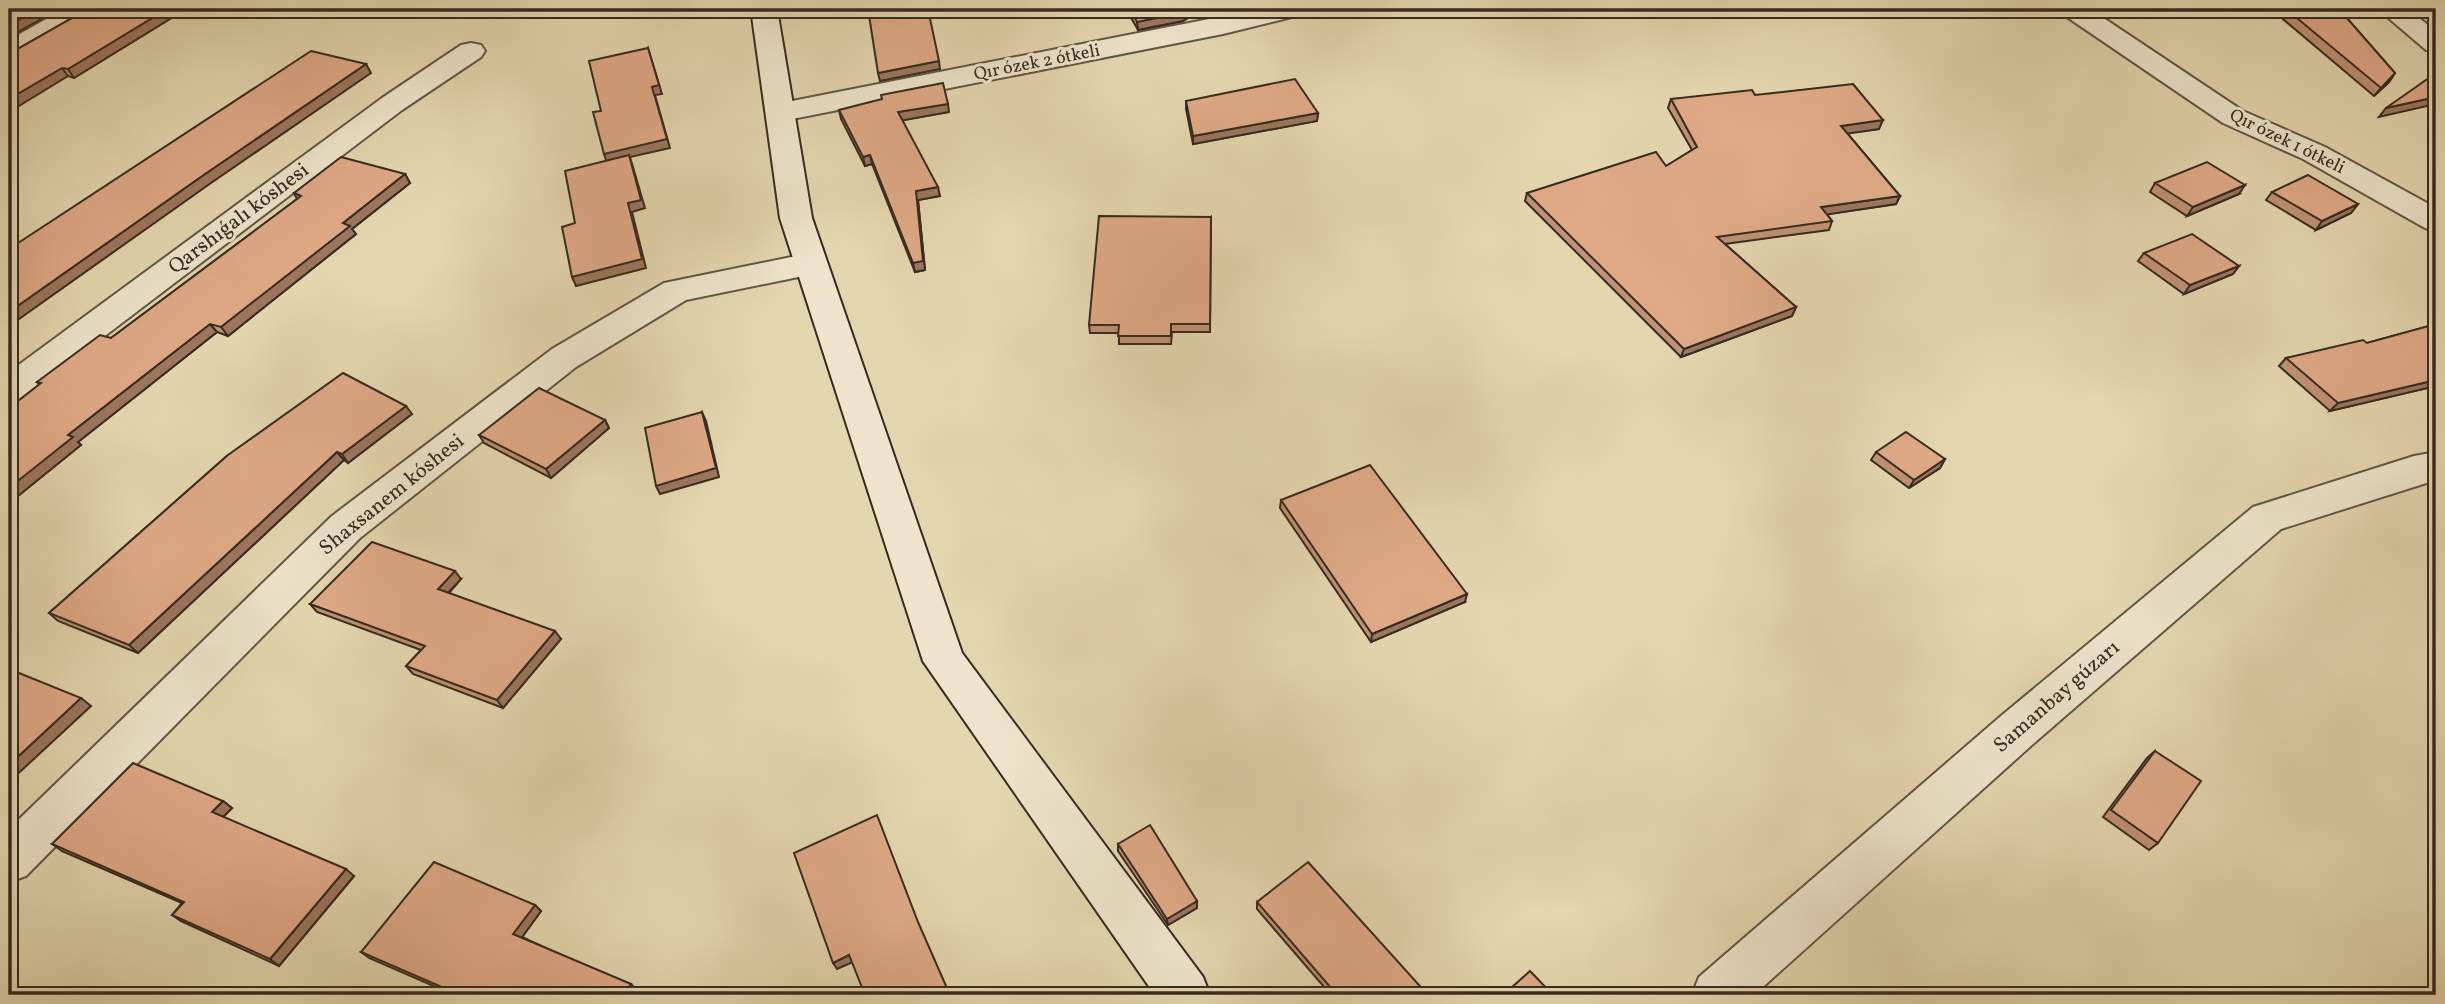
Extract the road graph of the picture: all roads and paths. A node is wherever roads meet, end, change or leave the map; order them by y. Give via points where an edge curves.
1 (83, 9) edge
2 (764, 9) edge
3 (1291, 9) edge
4 (2073, 9) edge
5 (2391, 9) edge
6 (2436, 44) edge
7 (9, 51) edge
8 (471, 51) dead end
9 (782, 113) junction
10 (2436, 221) edge
11 (811, 264) junction
12 (9, 390) edge
13 (2436, 466) edge
14 (9, 860) edge
15 (1185, 995) edge
16 (1717, 995) edge

1 - 7 street
2 - 9 street
3 - 9 street, Qır ózek 2 ótkeli
4 - 10 street, Qır ózek 1 ótkeli via 2233,117 2314,153
5 - 6 street
8 - 12 street, Qarshıǵalı kóshesi via 392,104
9 - 11 street via 796,218
11 - 14 street, Shaxsanem kóshesi via 676,291 564,358 346,527
11 - 15 street via 944,661
13 - 16 street, Samanbay gúzarı via 2267,519 2017,730

